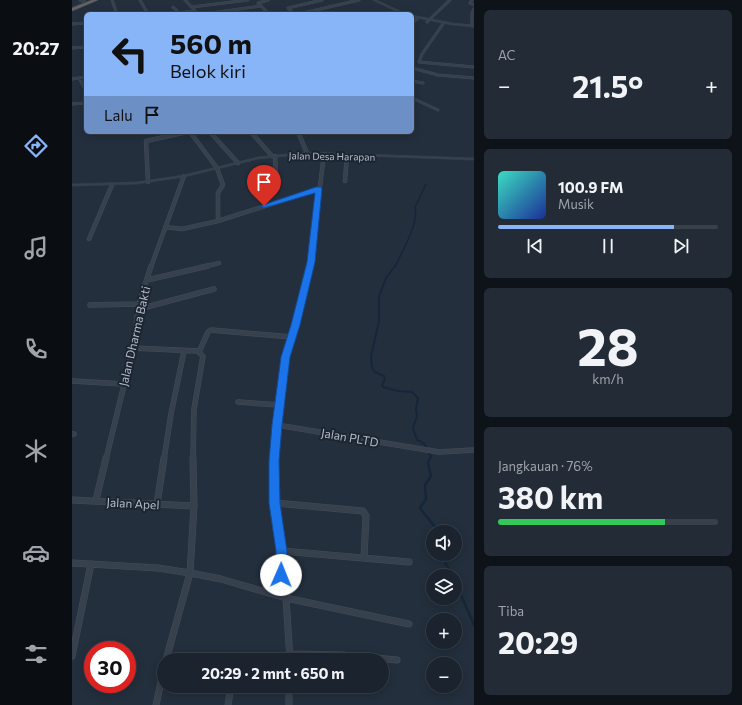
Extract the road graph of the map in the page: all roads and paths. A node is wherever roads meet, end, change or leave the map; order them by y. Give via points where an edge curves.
1 (96, 0) edge
2 (112, 0) edge
3 (140, 0) edge
4 (185, 0) edge
5 (248, 0) edge
6 (268, 0) edge
7 (305, 0) edge
8 (322, 0) edge
9 (359, 0) edge
10 (369, 0) edge
11 (374, 0) edge
12 (450, 0) edge
13 (472, 0) edge
14 (86, 1) edge
15 (308, 3) junction
16 (474, 5) edge
17 (261, 6) junction
18 (173, 7) dead end
19 (192, 7) junction
20 (72, 9) edge
21 (474, 9) edge
22 (195, 11) joint
23 (309, 11) joint
24 (116, 12) edge
25 (147, 12) edge
26 (177, 12) edge
27 (186, 12) edge
28 (218, 12) edge
29 (267, 12) edge
30 (292, 12) edge
31 (306, 12) edge
32 (394, 12) edge
33 (401, 12) edge
34 (414, 18) edge
35 (414, 18) edge
36 (417, 19) junction
37 (414, 21) edge
38 (428, 21) junction
39 (84, 23) edge
40 (72, 24) edge
41 (443, 24) junction
42 (473, 27) edge
43 (84, 47) edge
44 (72, 48) edge
45 (474, 67) edge
46 (414, 69) edge
47 (84, 77) edge
48 (79, 78) junction
49 (474, 78) edge
50 (72, 79) edge
51 (414, 81) edge
52 (423, 83) dead end
53 (84, 87) edge
54 (414, 99) edge
55 (84, 103) edge
56 (72, 104) edge
57 (438, 110) dead end
58 (178, 134) edge
59 (192, 134) edge
60 (212, 134) edge
61 (253, 134) edge
62 (299, 134) edge
63 (307, 153) junction
64 (324, 154) junction
65 (347, 155) junction
66 (274, 156) junction
67 (474, 159) edge
68 (238, 163) junction
69 (217, 168) junction
70 (184, 176) junction
71 (276, 179) dead end
72 (345, 181) dead end
73 (148, 182) junction
74 (72, 185) edge
75 (112, 185) junction
76 (319, 189) junction
77 (218, 221) junction
78 (165, 227) junction
79 (89, 239) dead end
80 (219, 263) dead end
81 (147, 280) junction
82 (214, 289) dead end
83 (90, 306) dead end
84 (139, 306) junction
85 (292, 336) junction
86 (133, 348) junction
87 (184, 350) junction
88 (199, 352) junction
89 (72, 381) edge
90 (124, 384) junction
91 (238, 402) dead end
92 (280, 405) junction
93 (277, 425) junction
94 (474, 450) edge
95 (72, 500) edge
96 (96, 500) junction
97 (275, 503) junction
98 (157, 504) junction
99 (194, 506) junction
100 (282, 551) junction
101 (364, 558) junction
102 (408, 562) dead end
103 (72, 563) edge
104 (91, 564) junction
105 (190, 573) junction
106 (283, 597) junction
107 (409, 624) dead end
108 (74, 636) edge
109 (168, 653) edge
110 (290, 653) edge
111 (72, 656) edge
112 (389, 659) edge
113 (397, 660) dead end
114 (159, 693) edge
115 (230, 693) edge
116 (289, 693) edge
117 (156, 705) edge
118 (228, 705) edge
119 (289, 705) edge

1 - 14 highway
2 - 24 street
3 - 25 street
4 - 19 street
5 - 19 street
6 - 17 street via 258,2
7 - 15 street
8 - 15 street
9 - 23 street
10 - 32 street
11 - 33 street
12 - 38 street
13 - 16 street via 470,3
14 - 20 highway
15 - 30 street via 288,8
17 - 28 street
17 - 29 street
18 - 26 street
19 - 22 street
21 - 42 street
22 - 27 street
23 - 31 street
34 - 38 street
35 - 36 street
36 - 37 street
36 - 38 street
38 - 41 street
38 - 42 street
39 - 40 street
41 - 42 street
41 - 45 street via 419,62
43 - 44 street
46 - 49 street via 438,75
47 - 48 street
48 - 50 street
48 - 53 street
51 - 52 street
54 - 57 street
55 - 56 street
58 - 73 street via 146,141
59 - 69 street
60 - 68 street
61 - 66 street
62 - 63 street
63 - 64 street, Jalan Desa Harapan
63 - 66 street, Jalan Desa Harapan
64 - 65 street, Jalan Desa Harapan
64 - 76 street
65 - 67 street, Jalan Desa Harapan
65 - 72 street
66 - 68 street, Jalan Desa Harapan
66 - 71 street
68 - 69 street, Jalan Desa Harapan
69 - 70 street, Jalan Desa Harapan
69 - 77 street via 223,187 218,194
70 - 73 street, Jalan Desa Harapan
70 - 78 street, Jalan Dharma Bakti
73 - 75 street, Jalan Desa Harapan
74 - 75 street, Jalan Desa Harapan
75 - 79 street
76 - 77 street
76 - 85 street via 311,262
77 - 78 street via 182,229
78 - 81 street, Jalan Dharma Bakti
80 - 81 street
81 - 84 street, Jalan Dharma Bakti
82 - 84 street
83 - 84 street
84 - 86 street, Jalan Dharma Bakti
85 - 88 street via 212,330 208,332
85 - 92 street via 285,357
86 - 87 street
86 - 90 street, Jalan Dharma Bakti
87 - 88 street
87 - 98 street via 170,414
88 - 99 street via 203,356 194,409 192,441
89 - 90 street
90 - 96 street, Jalan Dharma Bakti
91 - 92 street
92 - 93 street
93 - 94 street, Jalan PLTD via 422,450
93 - 97 street via 274,461
95 - 96 street, Jalan Apel
96 - 98 street, Jalan Apel
97 - 100 street
97 - 101 street via 363,511 366,516
98 - 99 street, Jalan Apel
99 - 105 street
100 - 101 street
100 - 106 street
101 - 102 street
103 - 104 street
104 - 105 street via 158,568
104 - 108 street
105 - 106 street
105 - 109 street
106 - 107 street
106 - 110 street
108 - 111 street
112 - 113 street
114 - 117 street
115 - 118 street
116 - 119 street

